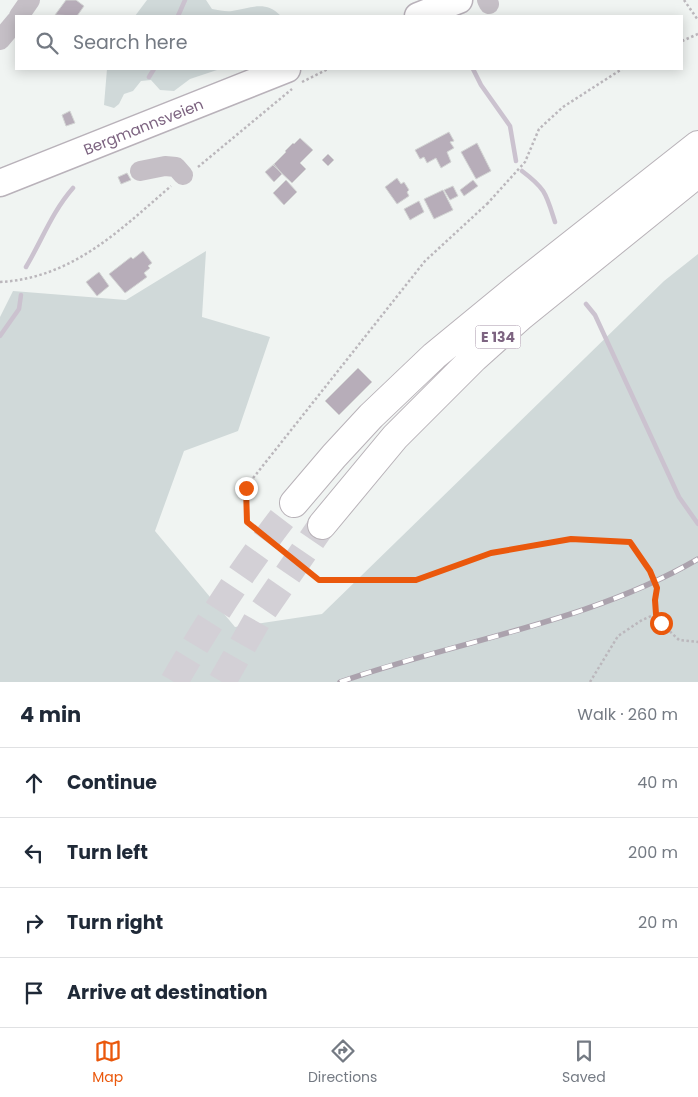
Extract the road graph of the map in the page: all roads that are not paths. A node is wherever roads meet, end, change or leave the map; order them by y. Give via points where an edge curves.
1 (30, 0) edge
2 (459, 0) edge
3 (20, 15) edge
4 (421, 15) edge
5 (15, 21) edge
6 (0, 40) edge
7 (283, 70) edge
8 (698, 145) edge
9 (140, 171) dead end
10 (186, 173) road end
11 (698, 173) edge
12 (0, 183) edge
13 (294, 503) tunnel mouth
14 (322, 525) tunnel mouth

1 - 3 street
2 - 4 main road
5 - 6 street
7 - 12 main road, Bergmannsveien
8 - 13 highway, E 134 via 434,356 371,416
9 - 10 street via 165,166 176,167
11 - 14 highway, E 134 via 474,358 394,437

